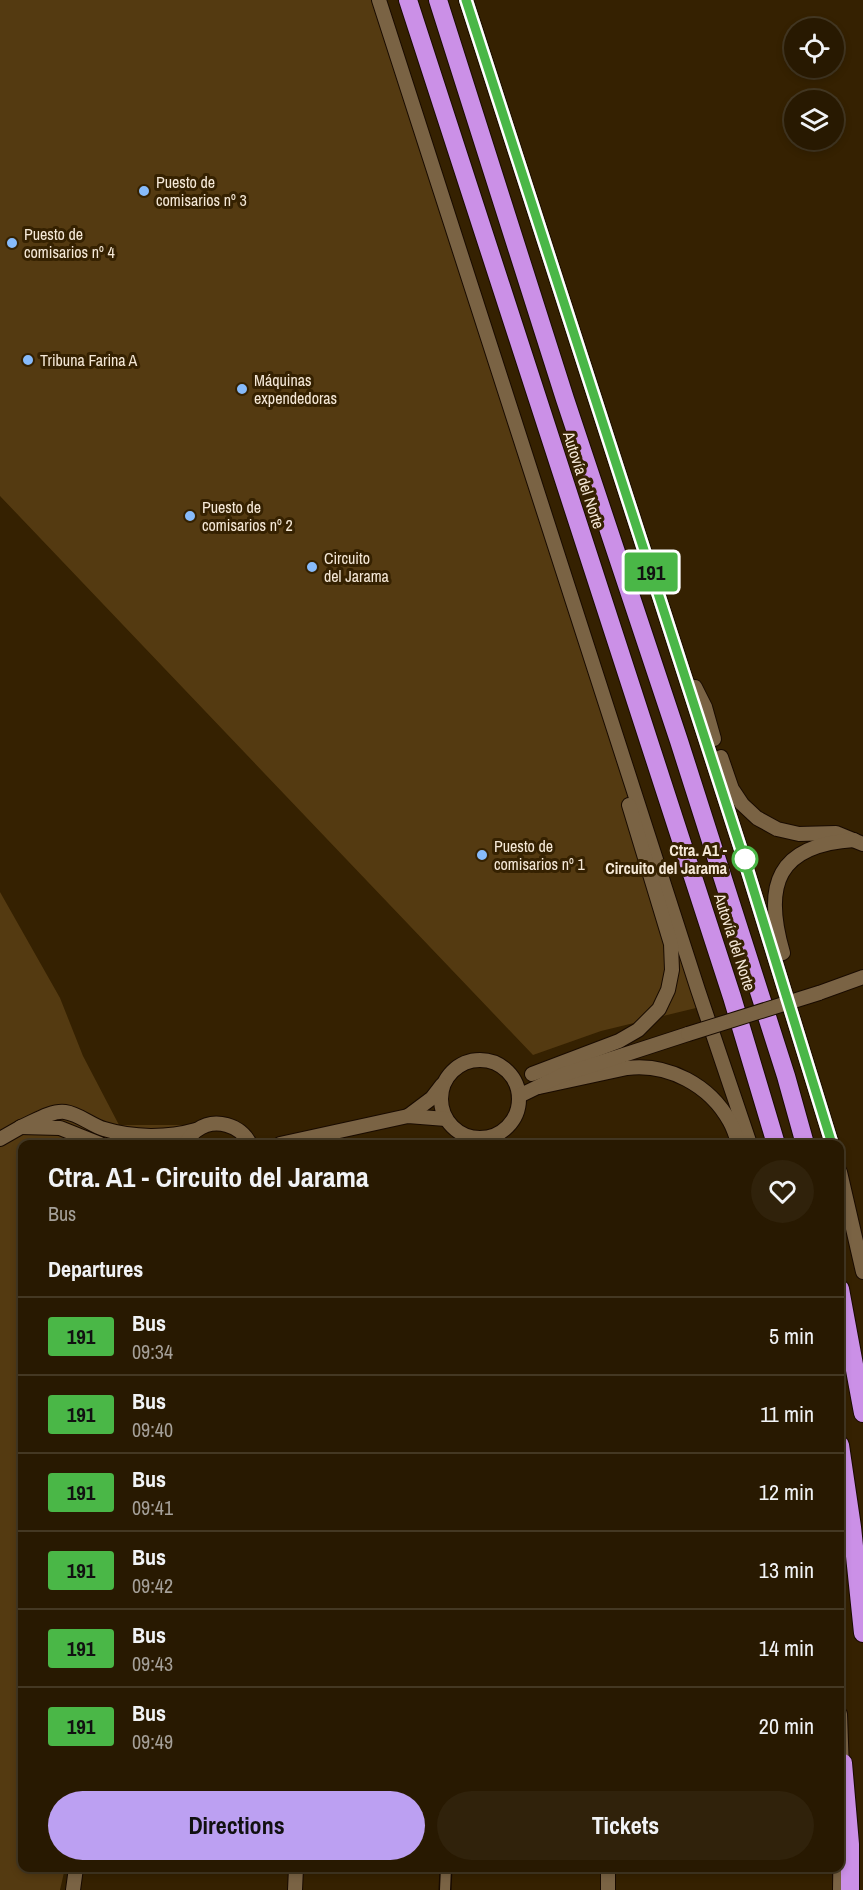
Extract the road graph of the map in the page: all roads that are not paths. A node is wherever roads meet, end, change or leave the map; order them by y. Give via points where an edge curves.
1 (379, 0) edge
2 (408, 0) edge
3 (438, 0) edge
4 (466, 0) edge
5 (677, 654) junction
6 (625, 762) junction
7 (858, 842) edge
8 (863, 977) edge
9 (509, 1074) junction
10 (445, 1081) junction
11 (536, 1081) junction
12 (519, 1096) junction
13 (71, 1115) junction
14 (408, 1116) junction
15 (446, 1119) junction
16 (826, 1122) junction
17 (21, 1127) junction
18 (60, 1128) junction
19 (196, 1130) junction
20 (0, 1138) edge
21 (90, 1140) edge
22 (188, 1140) edge
23 (248, 1140) edge
24 (298, 1140) edge
25 (467, 1140) edge
26 (485, 1140) edge
27 (490, 1140) edge
28 (737, 1140) edge
29 (749, 1140) edge
30 (775, 1140) edge
31 (804, 1140) edge
32 (831, 1140) edge
33 (844, 1189) edge
34 (863, 1272) edge
35 (844, 1311) edge
36 (863, 1413) edge
37 (844, 1472) edge
38 (863, 1633) edge
39 (844, 1775) edge
40 (75, 1872) edge
41 (296, 1872) edge
42 (446, 1872) edge
43 (609, 1872) edge
44 (840, 1872) edge
45 (73, 1890) edge
46 (295, 1890) edge
47 (445, 1890) edge
48 (608, 1890) edge
49 (840, 1890) edge
50 (850, 1890) edge

1 - 6 street
2 - 30 highway, Autovía del Norte via 732,997
3 - 31 highway, Autovía del Norte
4 - 5 street
5 - 7 street via 705,706 732,789 742,804 777,829 799,834 836,833
5 - 16 street
6 - 11 street via 628,803 672,944 668,990 659,1009 638,1030
6 - 29 street
7 - 16 street via 817,845 793,858 777,884 774,900 779,939 822,1082
8 - 11 street, bridge
9 - 10 street via 480,1060 459,1066
9 - 11 street
9 - 12 street
10 - 14 street via 432,1098
10 - 15 street via 441,1093
11 - 12 street
11 - 28 street via 641,1066 662,1068 694,1083 715,1101 730,1121
12 - 27 street via 511,1122
13 - 17 street via 55,1113
13 - 18 street via 72,1124
13 - 19 street via 104,1129 134,1135 176,1136
14 - 15 street
14 - 24 street
15 - 25 street
16 - 32 street
17 - 18 street
17 - 20 street
18 - 21 street
19 - 22 street
19 - 23 street via 210,1124 229,1126
25 - 26 street
33 - 34 street
35 - 36 highway
37 - 38 highway
39 - 50 highway
40 - 45 street
41 - 46 street
42 - 47 street
43 - 48 street
44 - 49 street

